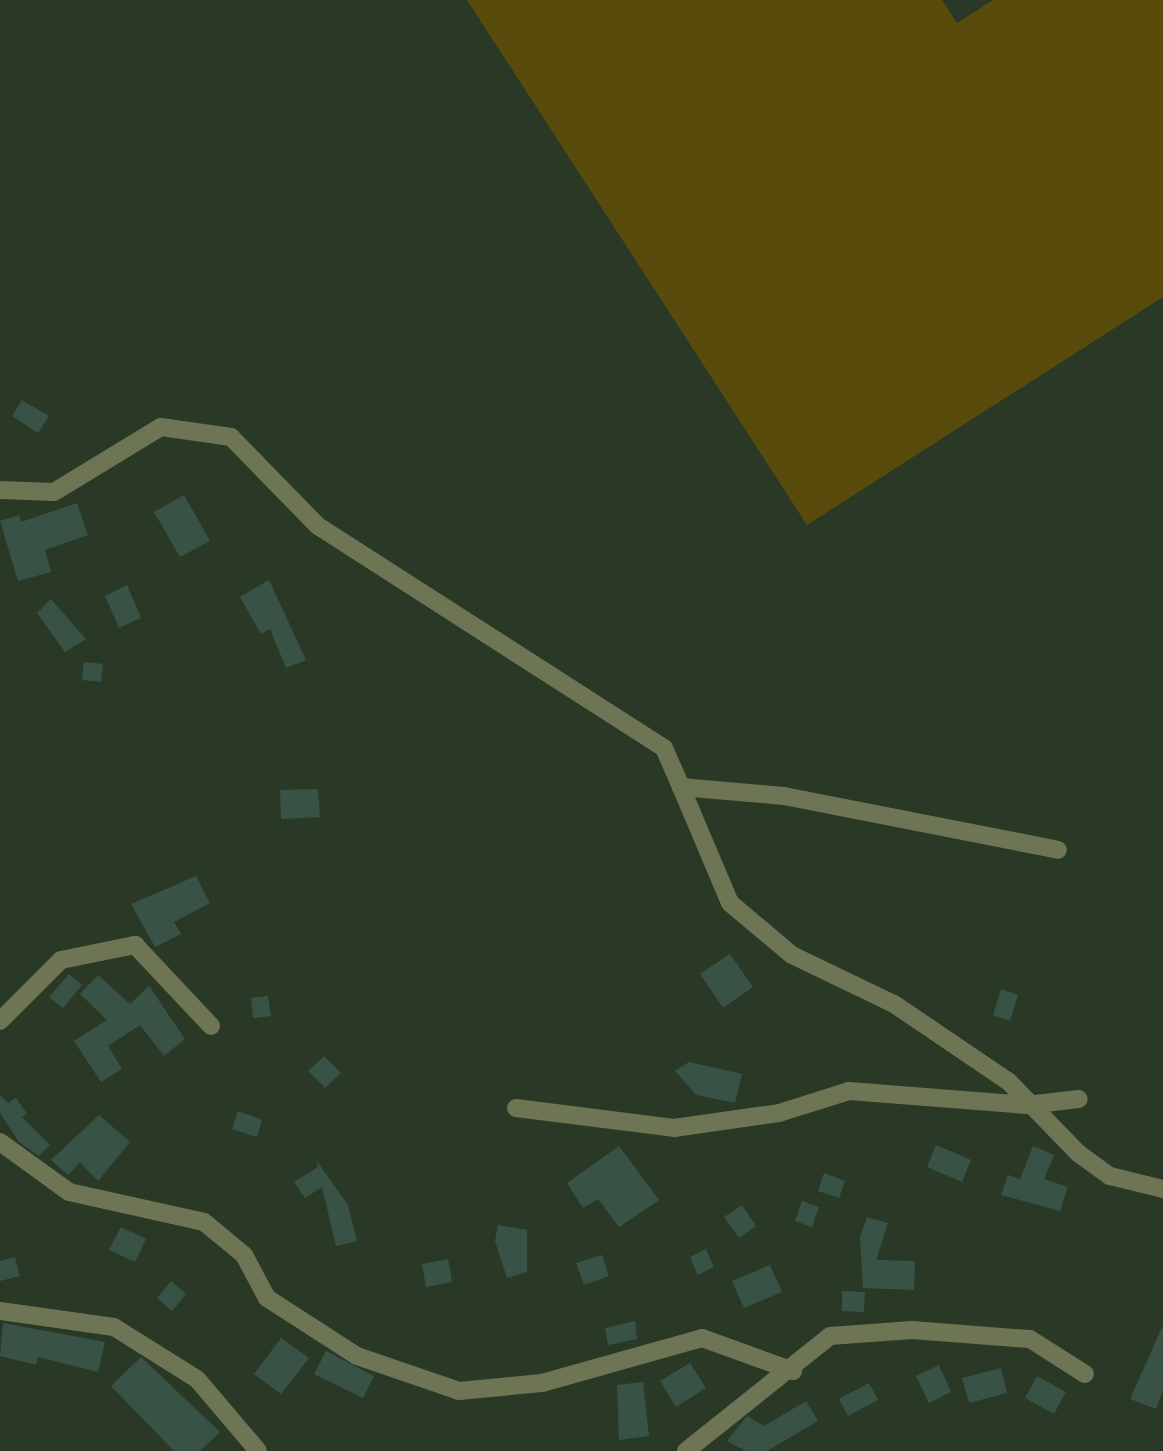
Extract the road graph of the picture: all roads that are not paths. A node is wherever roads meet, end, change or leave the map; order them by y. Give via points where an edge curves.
1 (0, 490) edge
2 (681, 787) junction
3 (1058, 850) dead end
4 (0, 1021) edge
5 (211, 1026) dead end
6 (1080, 1099) dead end
7 (1027, 1105) junction
8 (516, 1108) dead end
9 (0, 1142) edge
10 (1163, 1189) edge
11 (0, 1311) edge
12 (793, 1371) junction
13 (1085, 1374) dead end
14 (258, 1451) edge
15 (686, 1451) edge

1 - 2 street via 54,492 161,427 231,438 318,526 664,748
2 - 3 street via 785,796
2 - 7 street via 730,903 792,955 894,1004 1009,1082
4 - 5 street via 61,960 135,945
6 - 7 street
7 - 8 street via 849,1091 779,1112 674,1128
7 - 10 street via 1110,1176
9 - 12 street via 69,1192 204,1222 244,1255 267,1298 357,1356 459,1391 542,1383 702,1338
11 - 14 street via 114,1327 197,1378
12 - 13 street via 830,1336 912,1330 1030,1339
12 - 15 street

